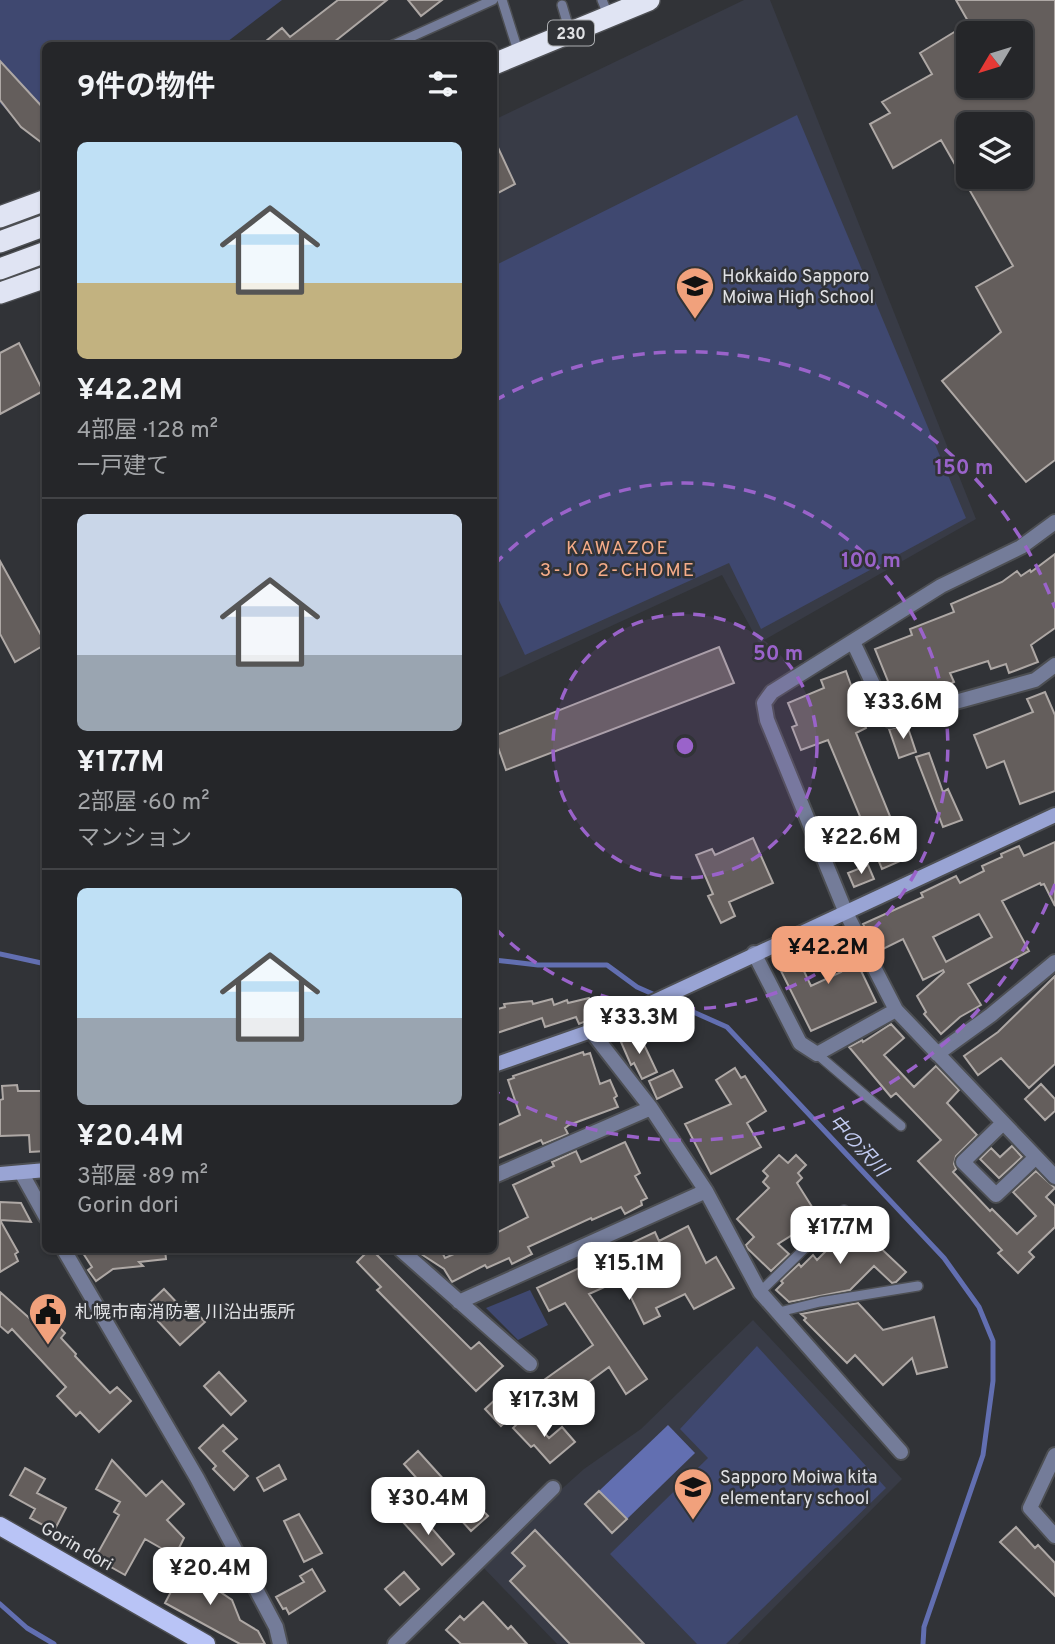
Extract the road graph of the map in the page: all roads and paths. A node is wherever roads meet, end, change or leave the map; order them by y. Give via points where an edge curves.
1 (493, 0) edge
2 (502, 0) edge
3 (649, 0) edge
4 (562, 5) dead end
5 (606, 9) edge
6 (570, 33) junction
7 (400, 42) edge
8 (519, 54) junction
9 (497, 63) edge
10 (42, 201) edge
11 (0, 217) edge
12 (42, 226) edge
13 (0, 242) edge
14 (42, 253) edge
15 (0, 269) edge
16 (42, 282) edge
17 (0, 293) edge
18 (1055, 522) edge
19 (853, 642) junction
20 (1055, 665) edge
21 (1055, 816) edge
22 (846, 913) junction
23 (754, 953) junction
24 (1055, 962) edge
25 (896, 1010) junction
26 (591, 1031) junction
27 (817, 1054) junction
28 (937, 1054) junction
29 (497, 1064) edge
30 (650, 1108) junction
31 (1003, 1123) junction
32 (901, 1126) dead end
33 (1035, 1157) junction
34 (42, 1171) edge
35 (0, 1174) edge
36 (22, 1174) junction
37 (497, 1174) edge
38 (1055, 1177) edge
39 (706, 1191) junction
40 (42, 1210) edge
41 (844, 1210) dead end
42 (66, 1253) edge
43 (404, 1253) edge
44 (918, 1286) dead end
45 (760, 1292) junction
46 (459, 1302) junction
47 (779, 1312) junction
48 (530, 1364) dead end
49 (901, 1452) dead end
50 (1055, 1455) edge
51 (553, 1488) dead end
52 (0, 1526) edge
53 (1055, 1536) edge
54 (206, 1644) edge
55 (280, 1644) edge
56 (395, 1644) edge

1 - 7 lane
2 - 8 lane
3 - 5 highway, 230
4 - 6 lane
5 - 6 highway, 230
6 - 8 highway, 230
8 - 9 highway, 230
10 - 11 highway
12 - 13 highway
14 - 15 highway
16 - 17 highway
18 - 19 street via 1021,547 941,586
19 - 20 street via 890,720 1035,680
19 - 22 street via 772,692 764,703
21 - 22 street
22 - 23 street
22 - 25 street
23 - 26 street
23 - 27 street via 800,1043
24 - 28 street
25 - 27 street
25 - 28 street
26 - 29 street
26 - 30 street
27 - 32 lane
28 - 31 street
30 - 37 street
30 - 39 street
31 - 33 street
31 - 33 street via 963,1162 996,1195
33 - 38 street
34 - 36 street
35 - 36 street
36 - 40 street
39 - 45 street
39 - 46 street
41 - 45 lane
42 - 55 street via 197,1478 276,1628
43 - 46 street
44 - 47 lane
45 - 47 street
46 - 48 street
47 - 49 street
50 - 53 street via 1030,1508
51 - 56 street
52 - 54 main road, Gorin dori

